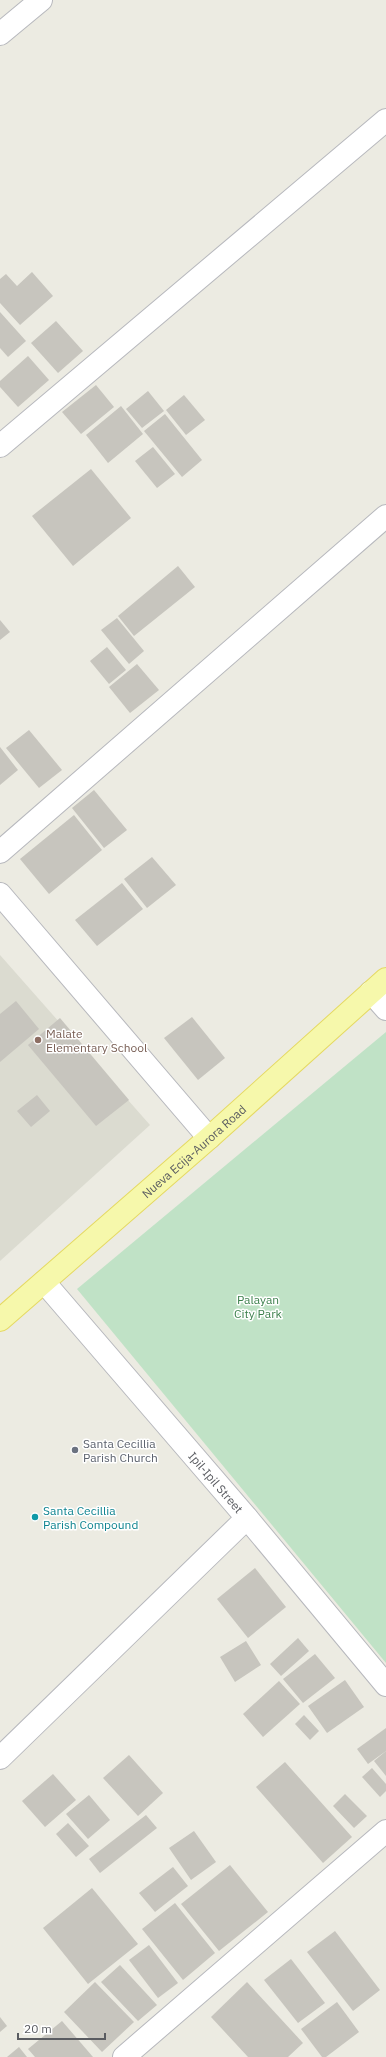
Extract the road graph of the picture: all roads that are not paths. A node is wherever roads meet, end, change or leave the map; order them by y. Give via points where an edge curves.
1 (40, 0) edge
2 (0, 34) edge
3 (386, 120) edge
4 (0, 446) edge
5 (386, 516) edge
6 (0, 852) edge
7 (0, 894) edge
8 (379, 986) edge
9 (386, 1009) edge
10 (209, 1138) junction
11 (44, 1282) junction
12 (0, 1320) edge
13 (248, 1518) junction
14 (386, 1685) edge
15 (0, 1758) edge
16 (386, 1831) edge
17 (124, 2057) edge

1 - 2 street
3 - 4 street
5 - 6 street
7 - 10 street
8 - 9 street
8 - 10 main road, Nueva Ecija-Aurora Road
10 - 11 main road, Nueva Ecija-Aurora Road
11 - 12 main road, Nueva Ecija-Aurora Road
11 - 13 street, Ipil-Ipil Street
13 - 14 street, Ipil-Ipil Street
13 - 15 street
16 - 17 street

